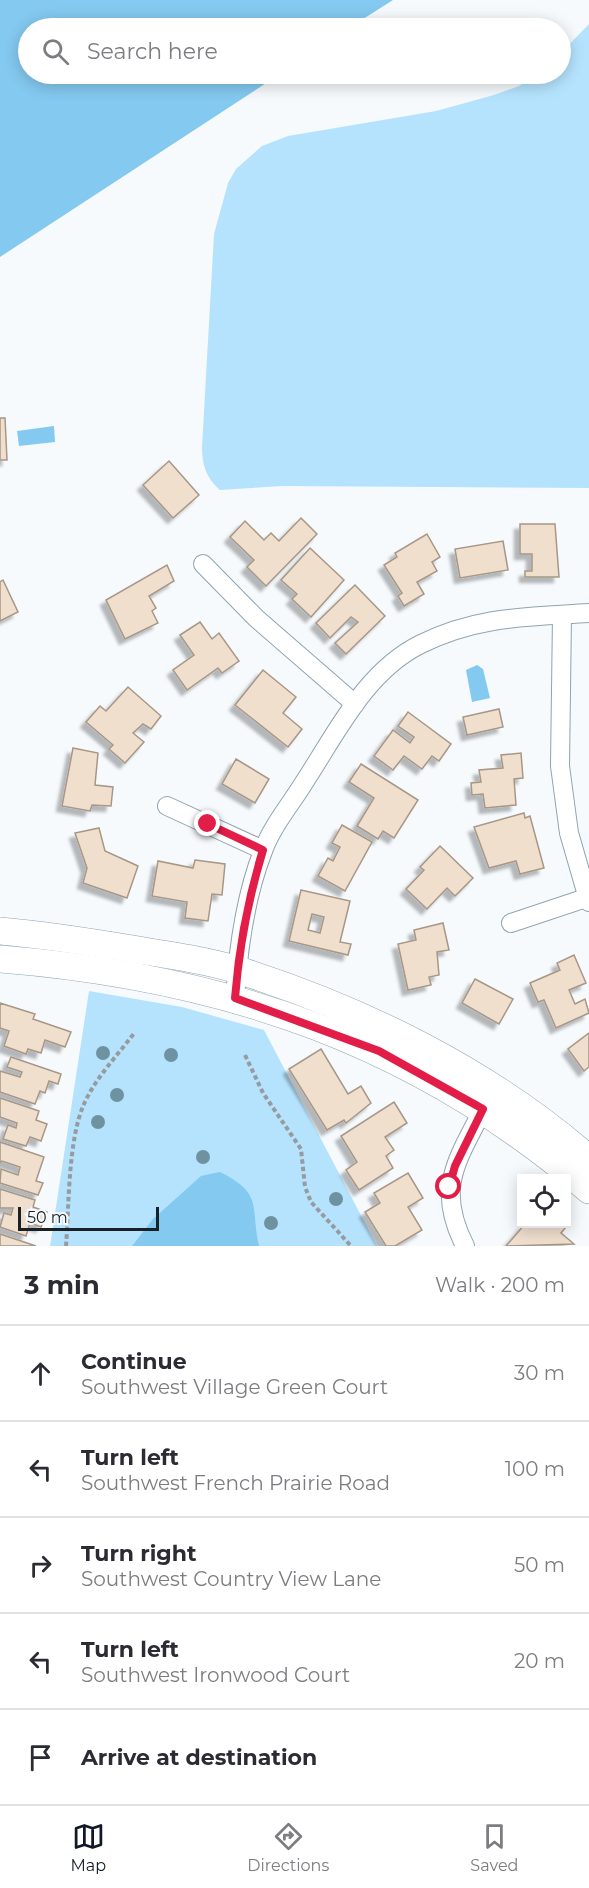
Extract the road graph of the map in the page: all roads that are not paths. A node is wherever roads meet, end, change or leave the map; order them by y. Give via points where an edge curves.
1 (202, 564) dead end
2 (589, 613) edge
3 (561, 615) junction
4 (355, 704) junction
5 (167, 806) dead end
6 (263, 850) junction
7 (588, 899) edge
8 (511, 923) dead end
9 (0, 931) edge
10 (0, 959) edge
11 (237, 970) junction
12 (235, 998) junction
13 (488, 1099) junction
14 (589, 1159) edge
15 (589, 1190) edge
16 (465, 1246) edge

1 - 4 street via 256,618
2 - 3 street
3 - 4 street via 515,616 467,625 421,644 378,675
3 - 7 street via 560,766 569,833
4 - 6 street
5 - 6 street
6 - 11 street via 251,889
7 - 8 street
9 - 11 street via 52,935
10 - 12 street via 54,963
11 - 12 street
11 - 13 street via 376,1023
12 - 13 street via 379,1051
13 - 14 street via 535,1115
13 - 15 street via 519,1133
13 - 16 street via 455,1166 449,1187 450,1209

